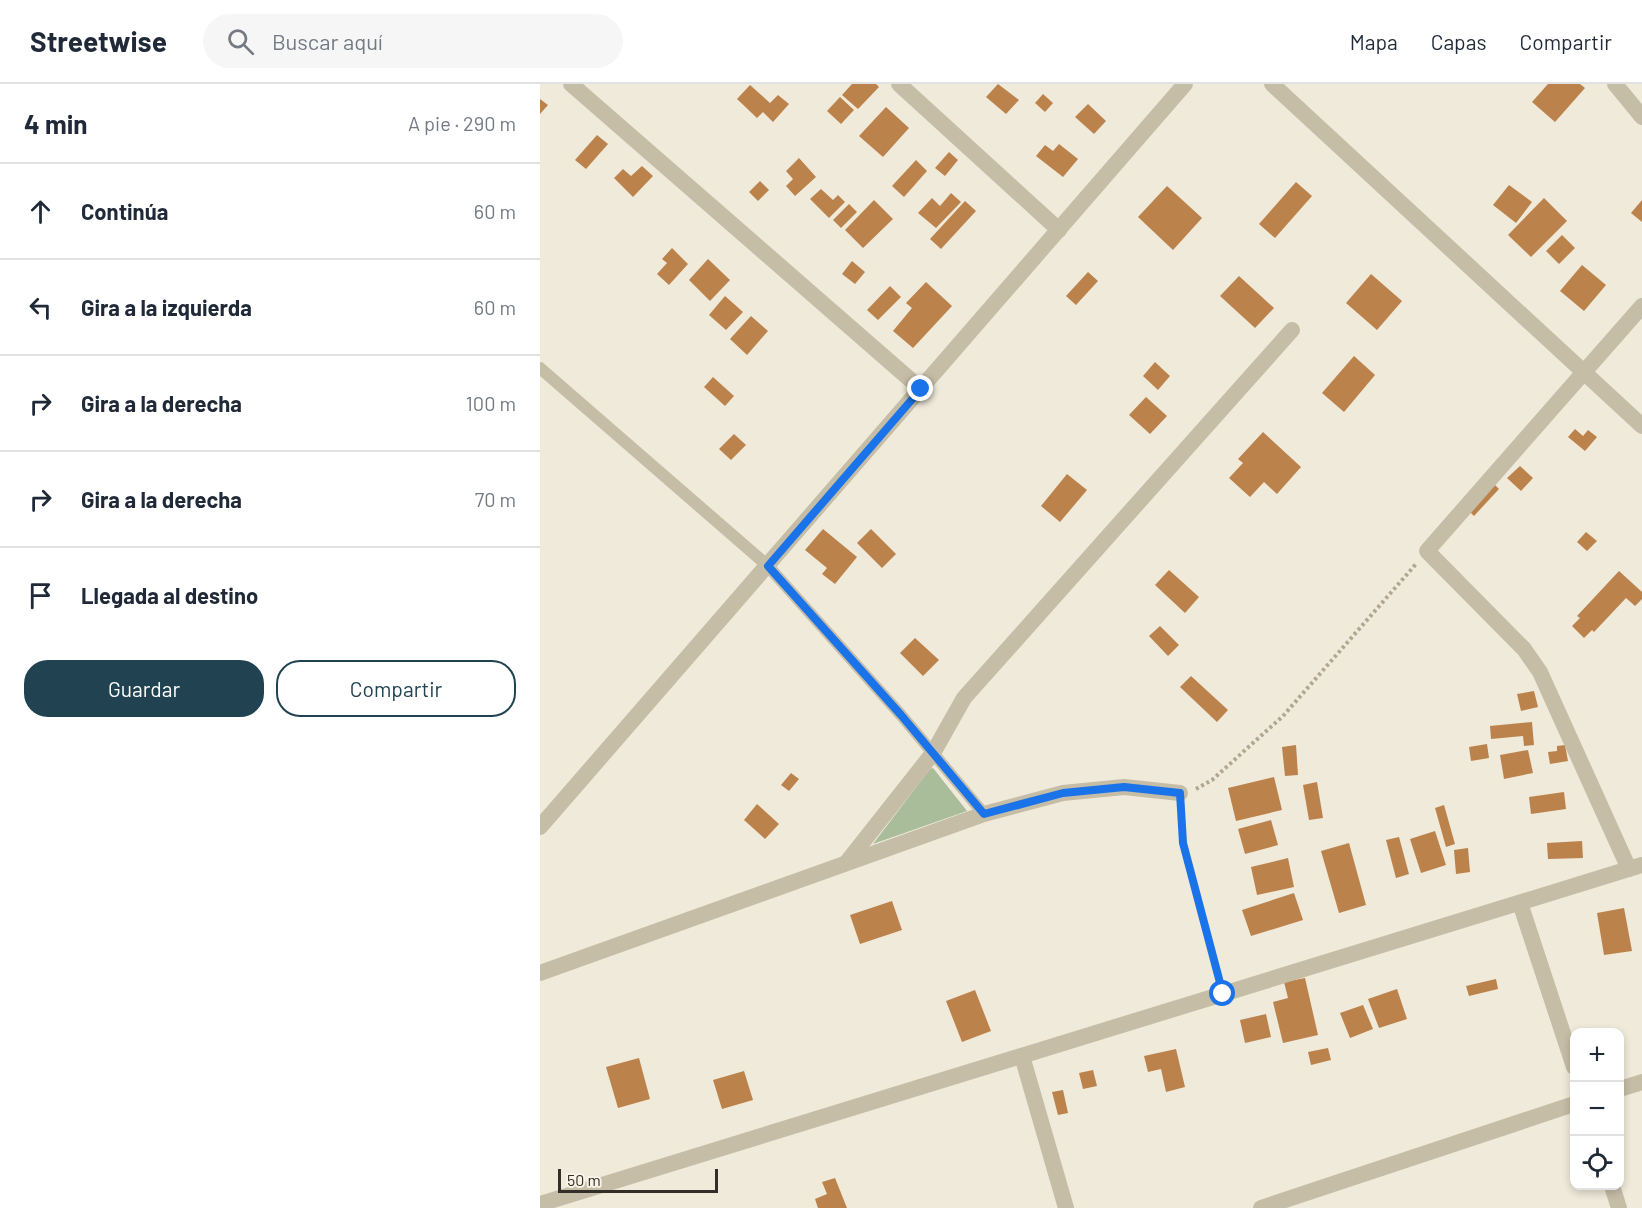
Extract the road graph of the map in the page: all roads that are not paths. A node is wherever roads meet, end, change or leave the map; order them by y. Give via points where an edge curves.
1 (571, 84) edge
2 (899, 84) edge
3 (1185, 84) edge
4 (1272, 84) edge
5 (1614, 84) edge
6 (1642, 117) edge
7 (1059, 230) junction
8 (1642, 306) edge
9 (1292, 330) dead end
10 (540, 368) edge
11 (1584, 372) junction
12 (921, 389) junction
13 (1642, 426) edge
14 (768, 566) junction
15 (933, 753) junction
16 (1180, 793) road end
17 (984, 814) junction
18 (540, 827) edge
19 (848, 862) junction
20 (1636, 867) edge
21 (1520, 903) junction
22 (540, 972) edge
23 (1570, 1052) edge
24 (1022, 1056) junction
25 (1642, 1082) edge
26 (1624, 1088) edge
27 (1570, 1106) edge
28 (1614, 1190) edge
29 (540, 1204) edge
30 (1066, 1208) edge
31 (1261, 1208) edge
32 (1619, 1208) edge

1 - 12 street
2 - 7 street
3 - 7 street
4 - 11 street
5 - 6 street
7 - 12 street
8 - 11 street
9 - 15 street via 964,698
10 - 14 lane
11 - 13 street
11 - 20 street via 1427,551 1524,649 1540,672
12 - 14 street
14 - 15 lane
14 - 18 street
15 - 17 lane
15 - 19 street
16 - 17 street via 1124,787 1063,793
17 - 19 street
19 - 22 street
20 - 21 street
21 - 23 street
21 - 24 street
24 - 29 street
24 - 30 street
25 - 26 street
27 - 31 street
28 - 32 street

